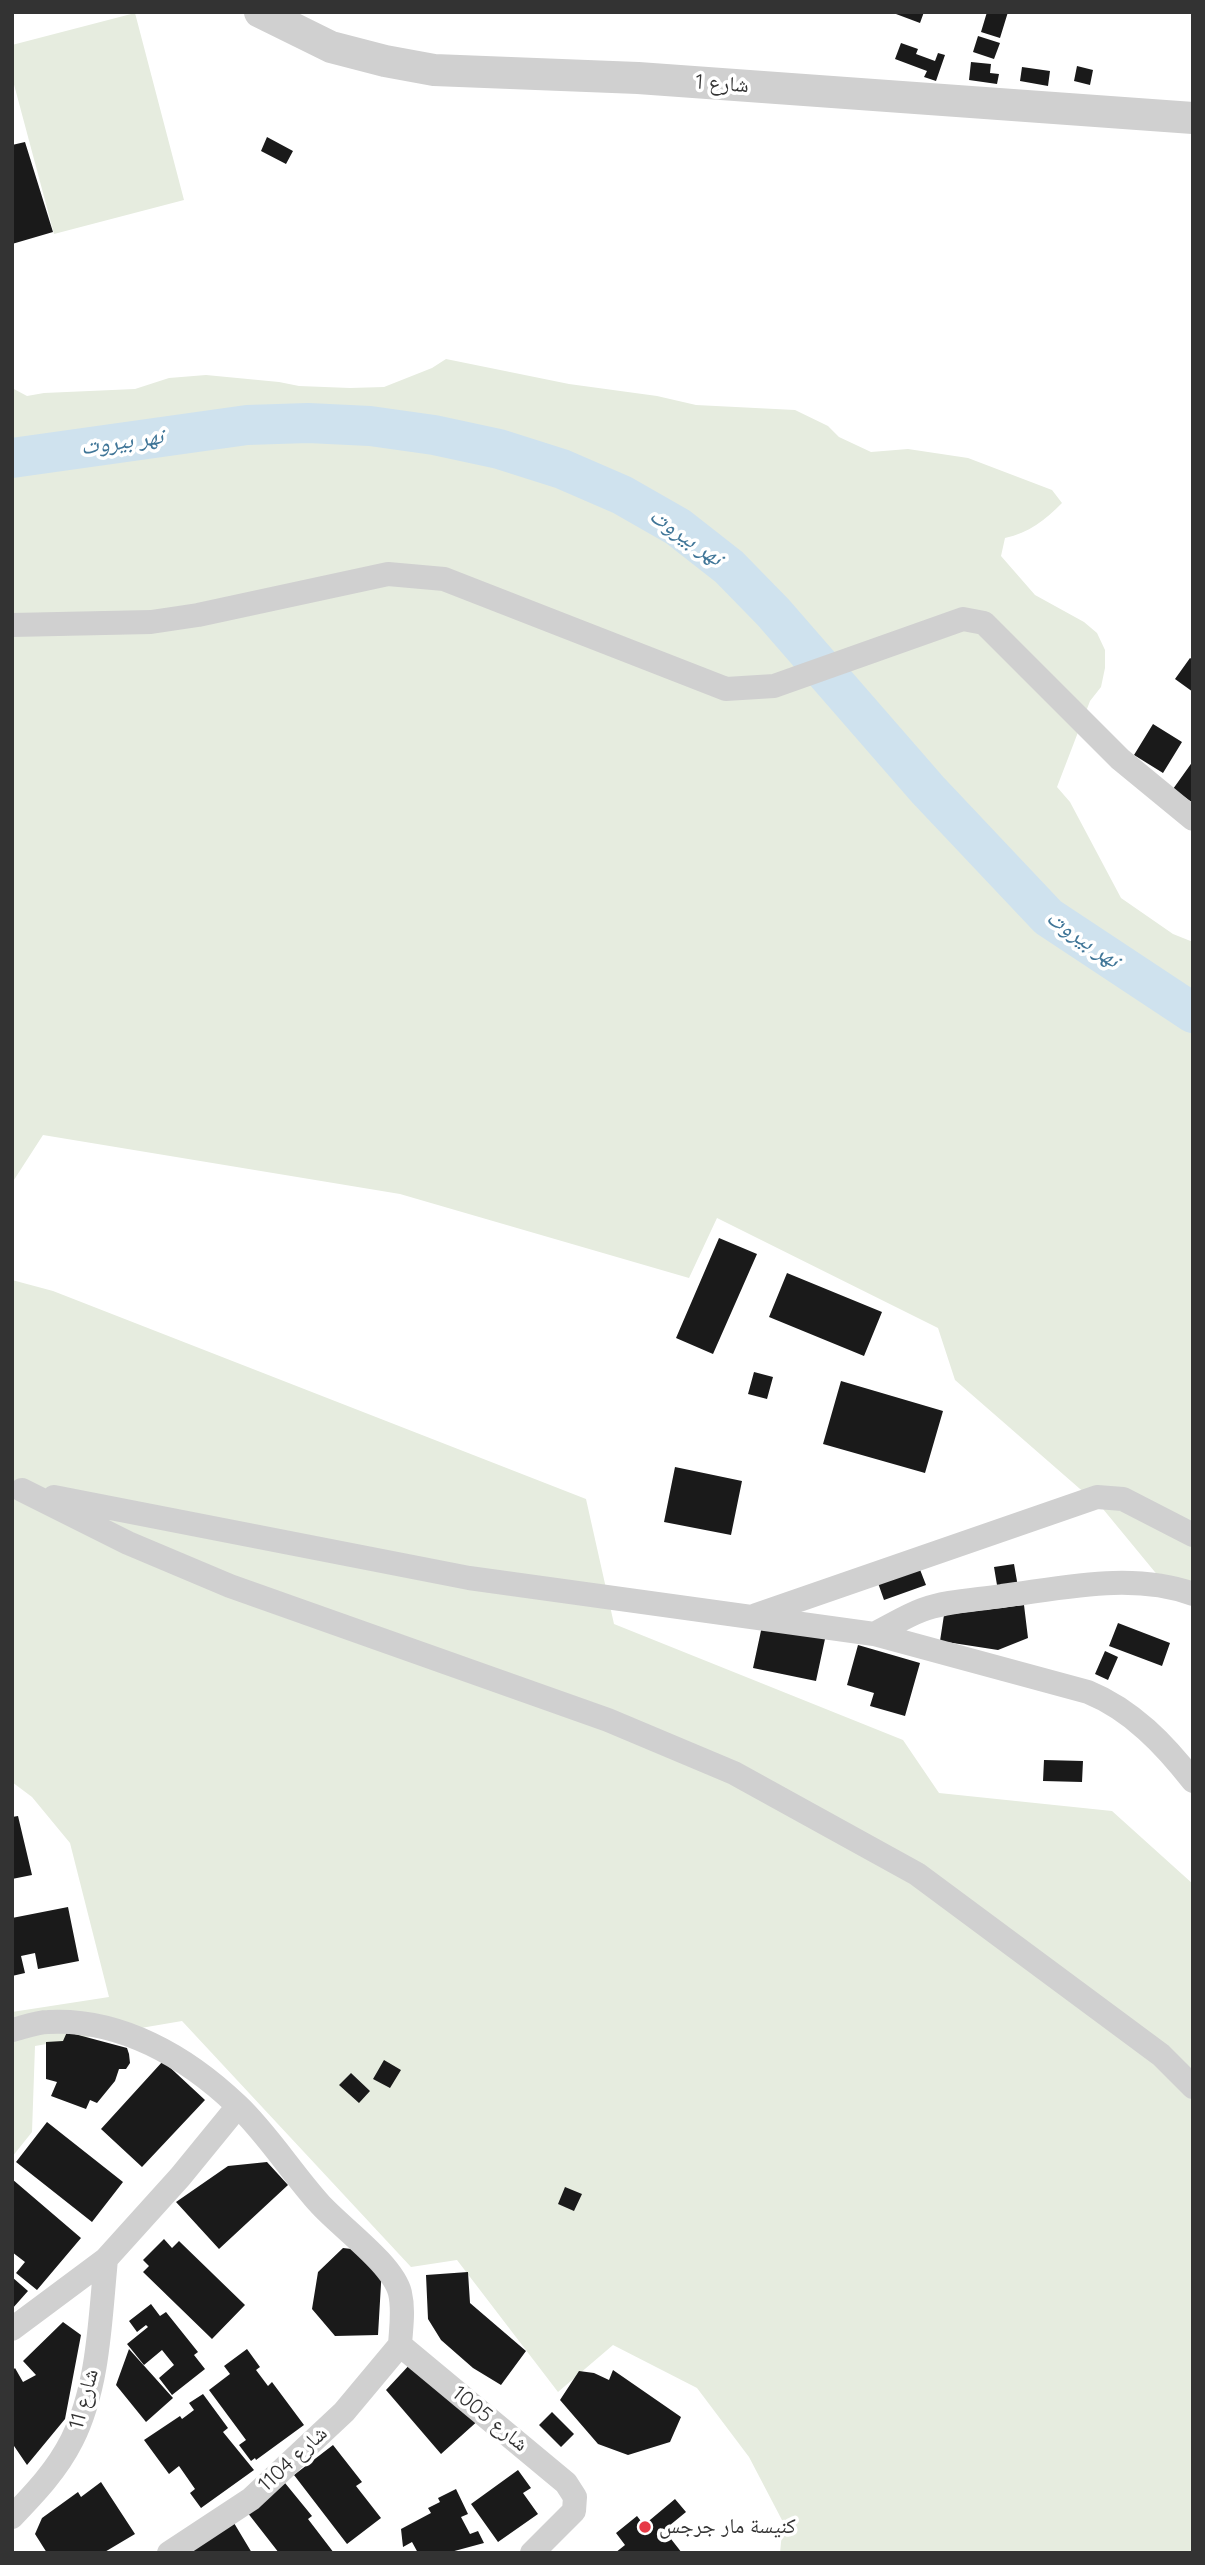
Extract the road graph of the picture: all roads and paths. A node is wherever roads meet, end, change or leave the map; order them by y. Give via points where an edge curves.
1 (260, 12) edge
2 (1193, 118) edge
3 (12, 625) edge
4 (1193, 819) edge
5 (17, 1489) edge
6 (1193, 1535) edge
7 (1193, 1594) edge
8 (752, 1616) junction
9 (874, 1634) junction
10 (1193, 1781) edge
11 (12, 2030) edge
12 (1193, 2087) edge
13 (238, 2106) junction
14 (106, 2259) junction
15 (12, 2329) edge
16 (400, 2345) junction
17 (12, 2517) edge
18 (170, 2553) edge
19 (532, 2553) edge

1 - 2 street, شارع 1 via 331,47 434,70 652,79
3 - 4 street via 151,622 388,574 410,574 444,579 726,689 774,686 963,619 984,624 1120,759
5 - 8 street via 469,1578
5 - 12 street via 230,1586 608,1720 734,1773 916,1874 1161,2055
6 - 8 street via 1123,1499 1097,1497
7 - 9 street via 1169,1585 1123,1582 957,1602 923,1609
8 - 9 street
9 - 10 street via 1107,1700 1170,1752
11 - 13 street via 47,2022 99,2025 148,2041
13 - 14 street
13 - 16 street via 320,2205 390,2273 402,2309
14 - 15 street
14 - 17 street, شارع 11 via 89,2388 72,2440 50,2476
16 - 18 street, شارع 1104 via 344,2412 251,2499
16 - 19 street, شارع 1005 via 526,2448 566,2483 575,2497 574,2511

